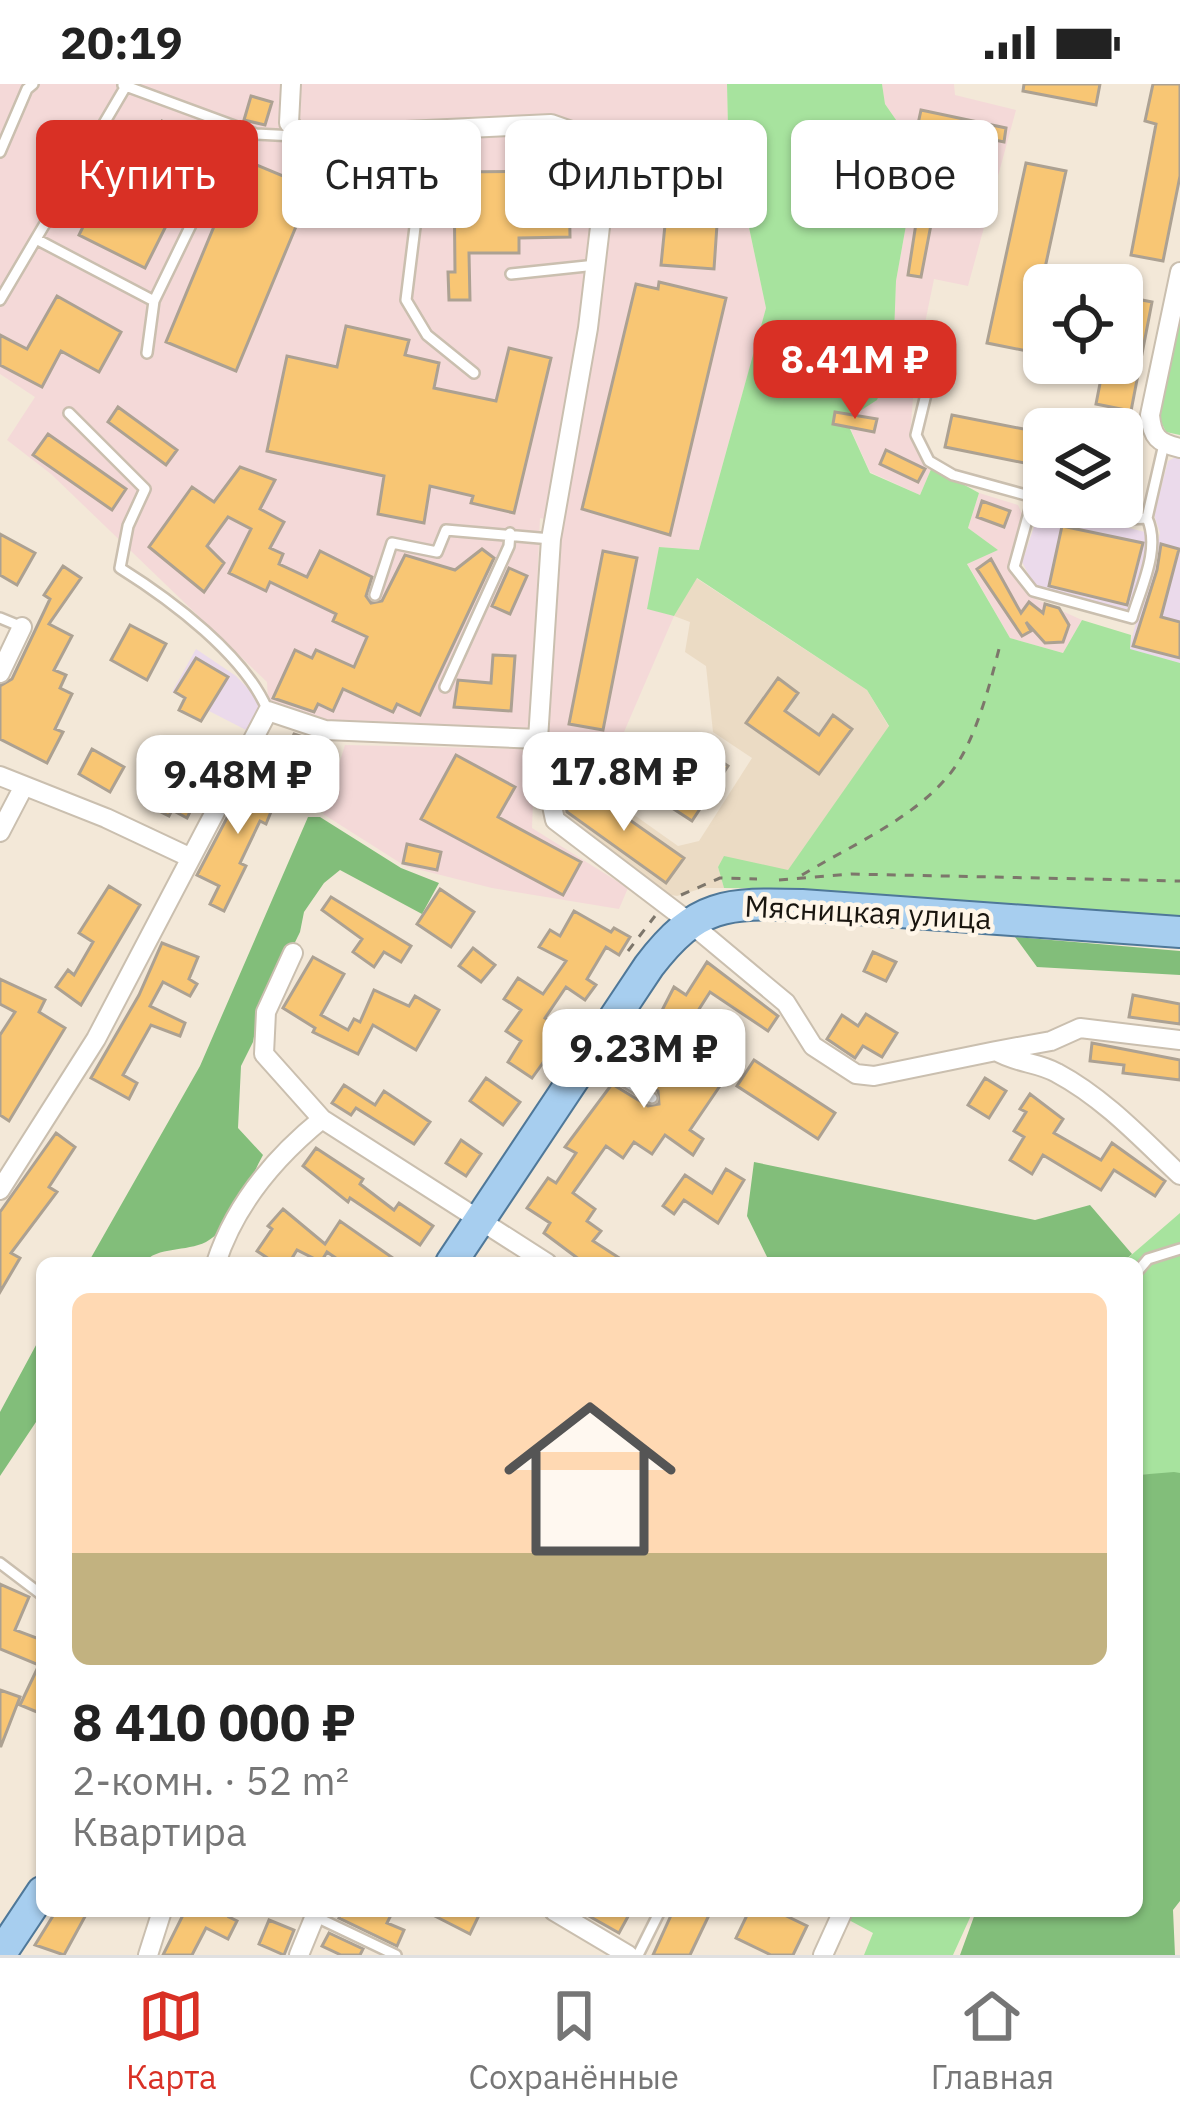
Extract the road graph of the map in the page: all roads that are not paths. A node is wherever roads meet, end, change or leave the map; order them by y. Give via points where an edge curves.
1 (33, 84) edge
2 (291, 84) edge
3 (124, 85) edge
4 (217, 120) edge
5 (290, 120) edge
6 (481, 127) edge
7 (0, 152) edge
8 (189, 228) edge
9 (415, 228) edge
10 (36, 238) junction
11 (596, 266) junction
12 (1180, 272) edge
13 (511, 274) dead end
14 (0, 300) edge
15 (154, 301) junction
16 (147, 352) dead end
17 (474, 373) dead end
18 (928, 386) dead end
19 (69, 413) dead end
20 (1167, 444) edge
21 (1023, 495) edge
22 (1143, 518) edge
23 (1147, 518) junction
24 (1028, 528) edge
25 (510, 533) junction
26 (551, 539) junction
27 (375, 595) dead end
28 (0, 618) edge
29 (22, 628) joint
30 (0, 673) edge
31 (446, 687) dead end
32 (268, 710) junction
33 (538, 740) junction
34 (0, 776) edge
35 (24, 786) junction
36 (0, 832) edge
37 (189, 857) junction
38 (689, 922) junction
39 (1180, 932) edge
40 (293, 953) dead end
41 (1180, 1040) edge
42 (996, 1051) junction
43 (586, 1058) junction
44 (652, 1098) dead end
45 (322, 1119) junction
46 (1180, 1175) edge
47 (0, 1190) edge
48 (479, 1219) junction
49 (1180, 1249) edge
50 (218, 1257) edge
51 (455, 1257) edge
52 (537, 1257) edge
53 (1143, 1265) edge
54 (0, 1564) edge
55 (36, 1591) edge
56 (36, 1898) edge
57 (160, 1917) edge
58 (314, 1917) edge
59 (321, 1917) edge
60 (564, 1917) edge
61 (657, 1917) edge
62 (840, 1917) edge
63 (10, 1922) edge
64 (0, 1955) edge
65 (148, 1955) edge
66 (299, 1955) edge
67 (396, 1955) edge
68 (628, 1955) edge
69 (638, 1955) edge
70 (823, 1955) edge

1 - 7 lane
2 - 5 street
3 - 4 lane
3 - 10 lane
6 - 11 street via 551,124 588,137 607,168
8 - 15 lane
9 - 17 lane via 406,300 427,335
10 - 14 lane
10 - 15 lane
11 - 13 lane
11 - 26 street
12 - 20 street via 1150,415 1151,432
15 - 16 lane
18 - 21 lane via 916,435 928,461
19 - 32 lane via 145,489 120,568 198,626 259,689
20 - 23 lane
22 - 23 lane
23 - 24 lane via 1153,546 1132,618 1034,591 1014,567
25 - 26 lane
25 - 27 lane via 446,530 437,552 392,543
25 - 31 lane
26 - 33 street
28 - 29 lane
29 - 30 street
32 - 33 street via 325,730
32 - 37 street
33 - 38 street via 555,820
34 - 35 street
35 - 36 street
35 - 37 street
37 - 47 street via 96,1039
38 - 39 main road, Мясницкая улица via 724,906 764,904
38 - 42 street via 786,1003 813,1046 856,1073
38 - 43 main road
40 - 45 street via 266,1012 264,1054
41 - 42 street via 1080,1028
42 - 46 street via 1055,1071
43 - 44 lane
43 - 48 main road
45 - 48 street
45 - 50 street via 259,1180
48 - 51 main road
48 - 52 street
49 - 53 lane
54 - 55 lane
56 - 63 main road
57 - 65 street
58 - 66 street
59 - 67 lane
60 - 68 street
61 - 69 lane
62 - 70 street
63 - 64 main road

